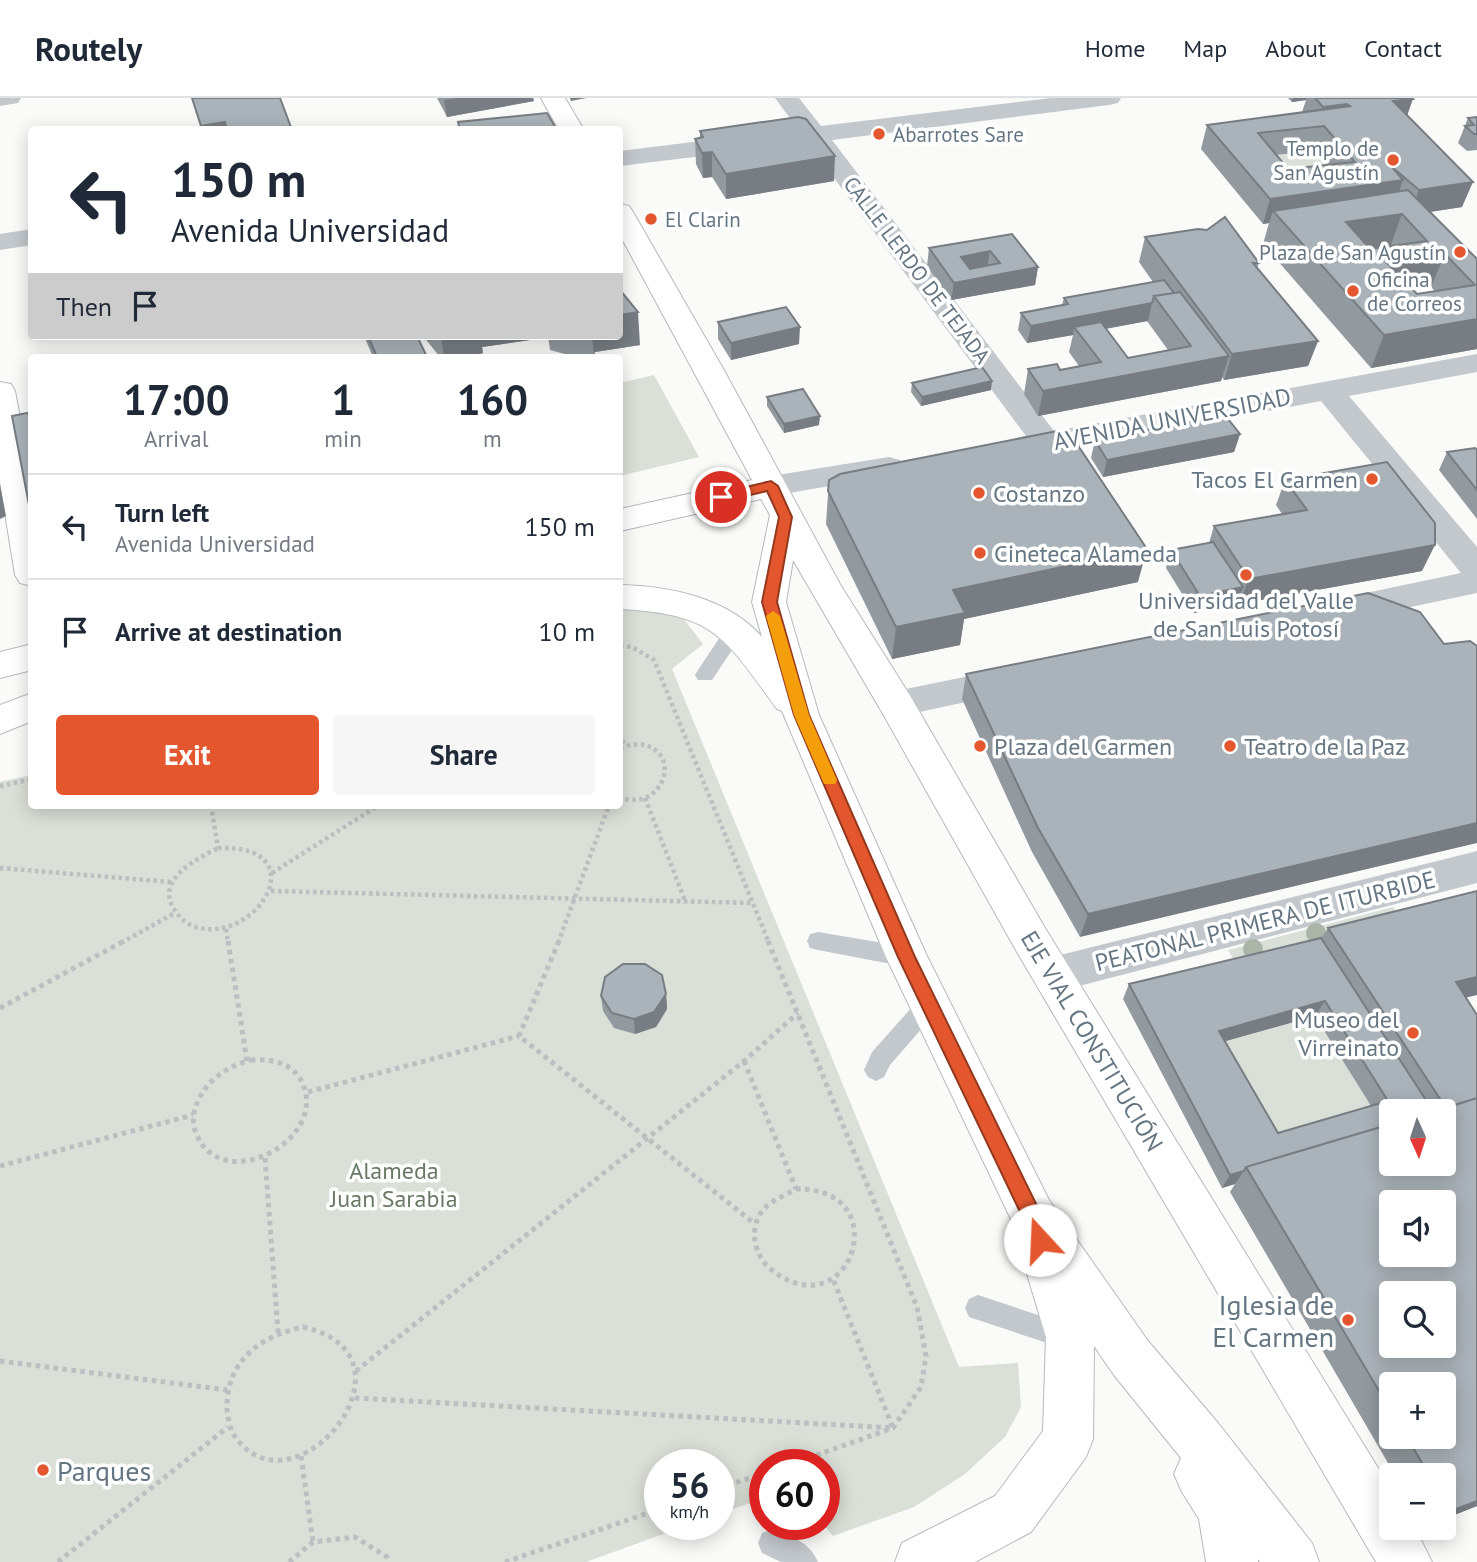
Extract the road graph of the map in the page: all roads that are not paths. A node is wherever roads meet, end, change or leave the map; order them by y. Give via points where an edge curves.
1 (9, 98) edge
2 (553, 98) edge
3 (787, 98) edge
4 (1109, 98) edge
5 (0, 99) edge
6 (570, 126) edge
7 (815, 134) junction
8 (623, 159) edge
9 (623, 217) edge
10 (28, 238) edge
11 (0, 242) edge
12 (1477, 363) edge
13 (1327, 389) junction
14 (0, 391) edge
15 (1047, 443) junction
16 (992, 452) edge
17 (923, 462) edge
18 (778, 501) junction
19 (623, 520) edge
20 (28, 552) edge
21 (1477, 569) edge
22 (1477, 581) edge
23 (623, 597) edge
24 (1301, 618) edge
25 (735, 630) junction
26 (28, 658) edge
27 (0, 665) edge
28 (1045, 673) edge
29 (705, 675) dead end
30 (896, 704) junction
31 (28, 708) edge
32 (801, 715) junction
33 (0, 720) edge
34 (28, 731) edge
35 (0, 737) edge
36 (1477, 867) edge
37 (818, 941) dead end
38 (907, 957) junction
39 (1052, 975) junction
40 (930, 1003) junction
41 (876, 1070) dead end
42 (1032, 1216) junction
43 (978, 1308) dead end
44 (1070, 1337) junction
45 (1131, 1358) junction
46 (772, 1543) dead end
47 (804, 1562) edge
48 (921, 1562) edge
49 (1232, 1562) edge
50 (1293, 1562) edge
51 (1406, 1562) edge

1 - 5 street
2 - 6 main road
3 - 7 street, CALLE LERDO DE TEJADA
4 - 7 street
7 - 8 street
7 - 15 street, CALLE LERDO DE TEJADA
9 - 18 main road, EJE VIAL CONSTITUCIÓN
10 - 11 street
12 - 13 street, AVENIDA UNIVERSIDAD
13 - 15 street, AVENIDA UNIVERSIDAD
13 - 21 street
14 - 20 main road
15 - 16 street, AVENIDA UNIVERSIDAD
17 - 18 street
18 - 19 main road
18 - 30 main road, EJE VIAL CONSTITUCIÓN
18 - 32 main road via 769,602
22 - 24 street
23 - 25 main road via 692,607
25 - 29 lane
25 - 32 main road
26 - 27 main road
28 - 30 street
30 - 39 main road, EJE VIAL CONSTITUCIÓN
31 - 33 main road
32 - 38 main road
34 - 35 main road
36 - 39 street, PEATONAL PRIMERA DE ITURBIDE
37 - 38 lane
38 - 40 main road
39 - 51 main road, EJE VIAL CONSTITUCIÓN
40 - 41 lane via 880,1059
40 - 42 main road
42 - 44 main road
42 - 45 main road
43 - 44 lane
44 - 48 main road via 1068,1438 1013,1514
45 - 49 main road via 1175,1440 1224,1510
45 - 50 main road
46 - 47 lane

